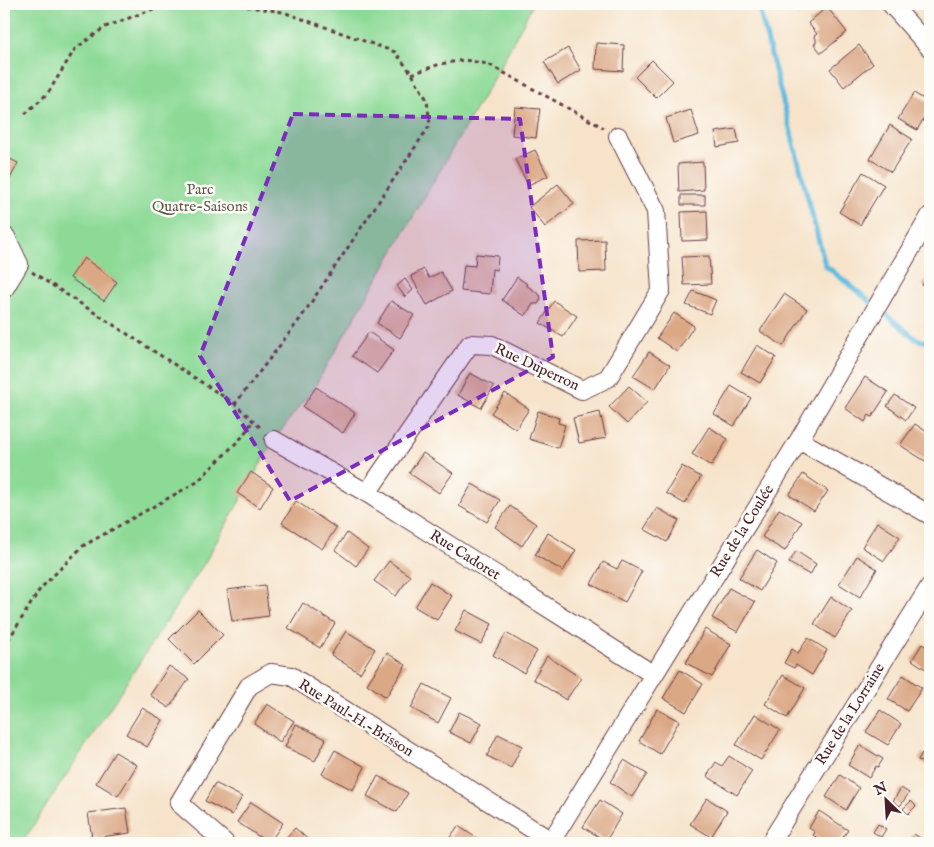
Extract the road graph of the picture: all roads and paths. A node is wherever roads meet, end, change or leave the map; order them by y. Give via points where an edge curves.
1 (193, 4) edge
2 (231, 4) edge
3 (891, 4) edge
4 (930, 48) edge
5 (412, 74) junction
6 (25, 114) dead end
7 (618, 136) joint
8 (930, 216) edge
9 (4, 236) edge
10 (19, 264) junction
11 (4, 289) edge
12 (235, 404) junction
13 (253, 421) junction
14 (274, 440) joint
15 (799, 440) junction
16 (367, 494) junction
17 (930, 515) edge
18 (930, 586) edge
19 (4, 646) edge
20 (654, 674) junction
21 (550, 842) edge
22 (225, 843) edge
23 (770, 843) edge

1 - 6 path via 164,5 105,27 75,49 48,93
2 - 5 path via 283,12 395,52
3 - 4 street
5 - 7 path via 464,60 488,64
5 - 12 path via 427,100 430,125 300,319
7 - 16 street, Rue Duperron via 656,211 661,290 608,378 582,390 492,344 470,344
8 - 15 street, Rue de la Coulée
9 - 10 street
10 - 11 street
10 - 12 path
12 - 13 path
13 - 14 path
13 - 19 path via 242,437 197,482 83,546 40,588
14 - 16 street, Rue Cadoret
15 - 17 street
15 - 20 street, Rue de la Coulée
16 - 20 street, Rue Cadoret
18 - 23 street, Rue de la Lorraine
20 - 21 street, Rue de la Coulée
21 - 22 street, Rue Paul-H.-Brisson via 291,676 271,673 249,686 179,803

